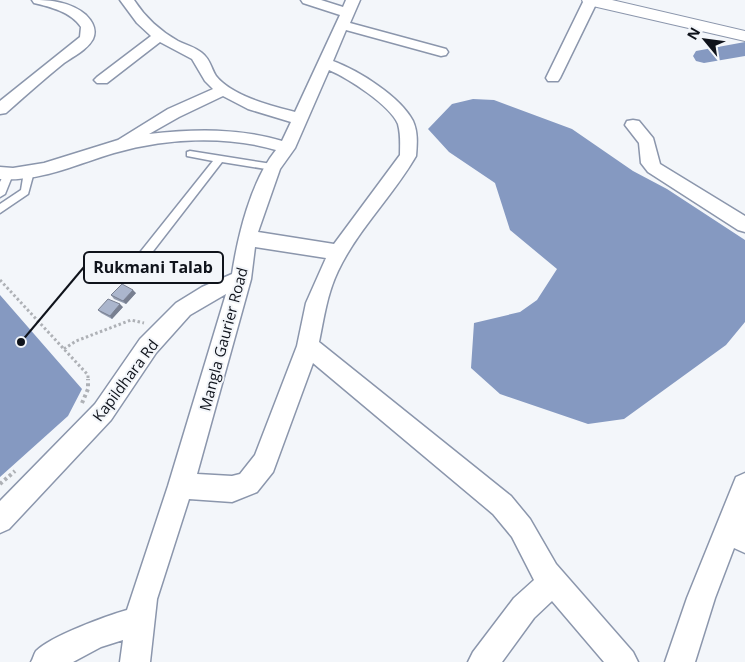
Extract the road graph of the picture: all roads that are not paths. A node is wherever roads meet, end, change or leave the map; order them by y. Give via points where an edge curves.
1 (39, 0) edge
2 (308, 0) edge
3 (590, 0) edge
4 (131, 1) edge
5 (348, 13) edge
6 (160, 36) junction
7 (745, 36) edge
8 (441, 52) dead end
9 (325, 63) junction
10 (553, 78) dead end
11 (102, 80) dead end
12 (225, 90) junction
13 (0, 109) edge
14 (300, 119) junction
15 (633, 125) dead end
16 (123, 144) junction
17 (287, 148) junction
18 (190, 154) dead end
19 (220, 158) junction
20 (272, 167) junction
21 (29, 172) junction
22 (4, 174) edge
23 (0, 194) edge
24 (0, 209) edge
25 (745, 225) edge
26 (247, 238) junction
27 (338, 252) junction
28 (126, 278) dead end
29 (241, 280) junction
30 (308, 346) junction
31 (181, 486) junction
32 (745, 486) edge
33 (0, 520) edge
34 (737, 534) edge
35 (552, 582) junction
36 (139, 621) junction
37 (46, 662) edge
38 (135, 662) edge
39 (483, 662) edge
40 (623, 662) edge
41 (680, 662) edge

1 - 13 street via 82,18 88,27 87,38
2 - 5 street
3 - 7 street
3 - 10 street
4 - 6 street via 139,18
5 - 8 street
5 - 9 street, Mangla Gaurier Road
6 - 11 street
6 - 12 street via 200,58 211,80
9 - 14 street, Mangla Gaurier Road
9 - 27 street via 350,73 393,106 405,122 409,139 408,156 403,164
12 - 14 street via 263,108
12 - 16 street via 188,104
14 - 17 street, Mangla Gaurier Road
15 - 25 street via 646,142 654,168
16 - 17 street via 218,136 245,138
16 - 21 street
17 - 20 street, Mangla Gaurier Road
18 - 19 lane
19 - 20 lane
19 - 28 lane
20 - 26 street, Mangla Gaurier Road
21 - 22 street
21 - 24 lane via 25,192
22 - 23 lane
26 - 27 street
26 - 29 street, Mangla Gaurier Road
27 - 30 street via 322,285
29 - 31 street, Mangla Gaurier Road
29 - 33 street, Kapildhara Rd via 184,308 148,346 103,412
30 - 31 street via 264,462 248,483 232,489
30 - 35 street via 502,505 521,528
31 - 36 street, Mangla Gaurier Road via 151,573
32 - 34 street
34 - 41 street via 701,598
35 - 39 street via 524,608
35 - 40 street
36 - 37 street via 103,631
36 - 38 street, Mangla Gaurier Road

